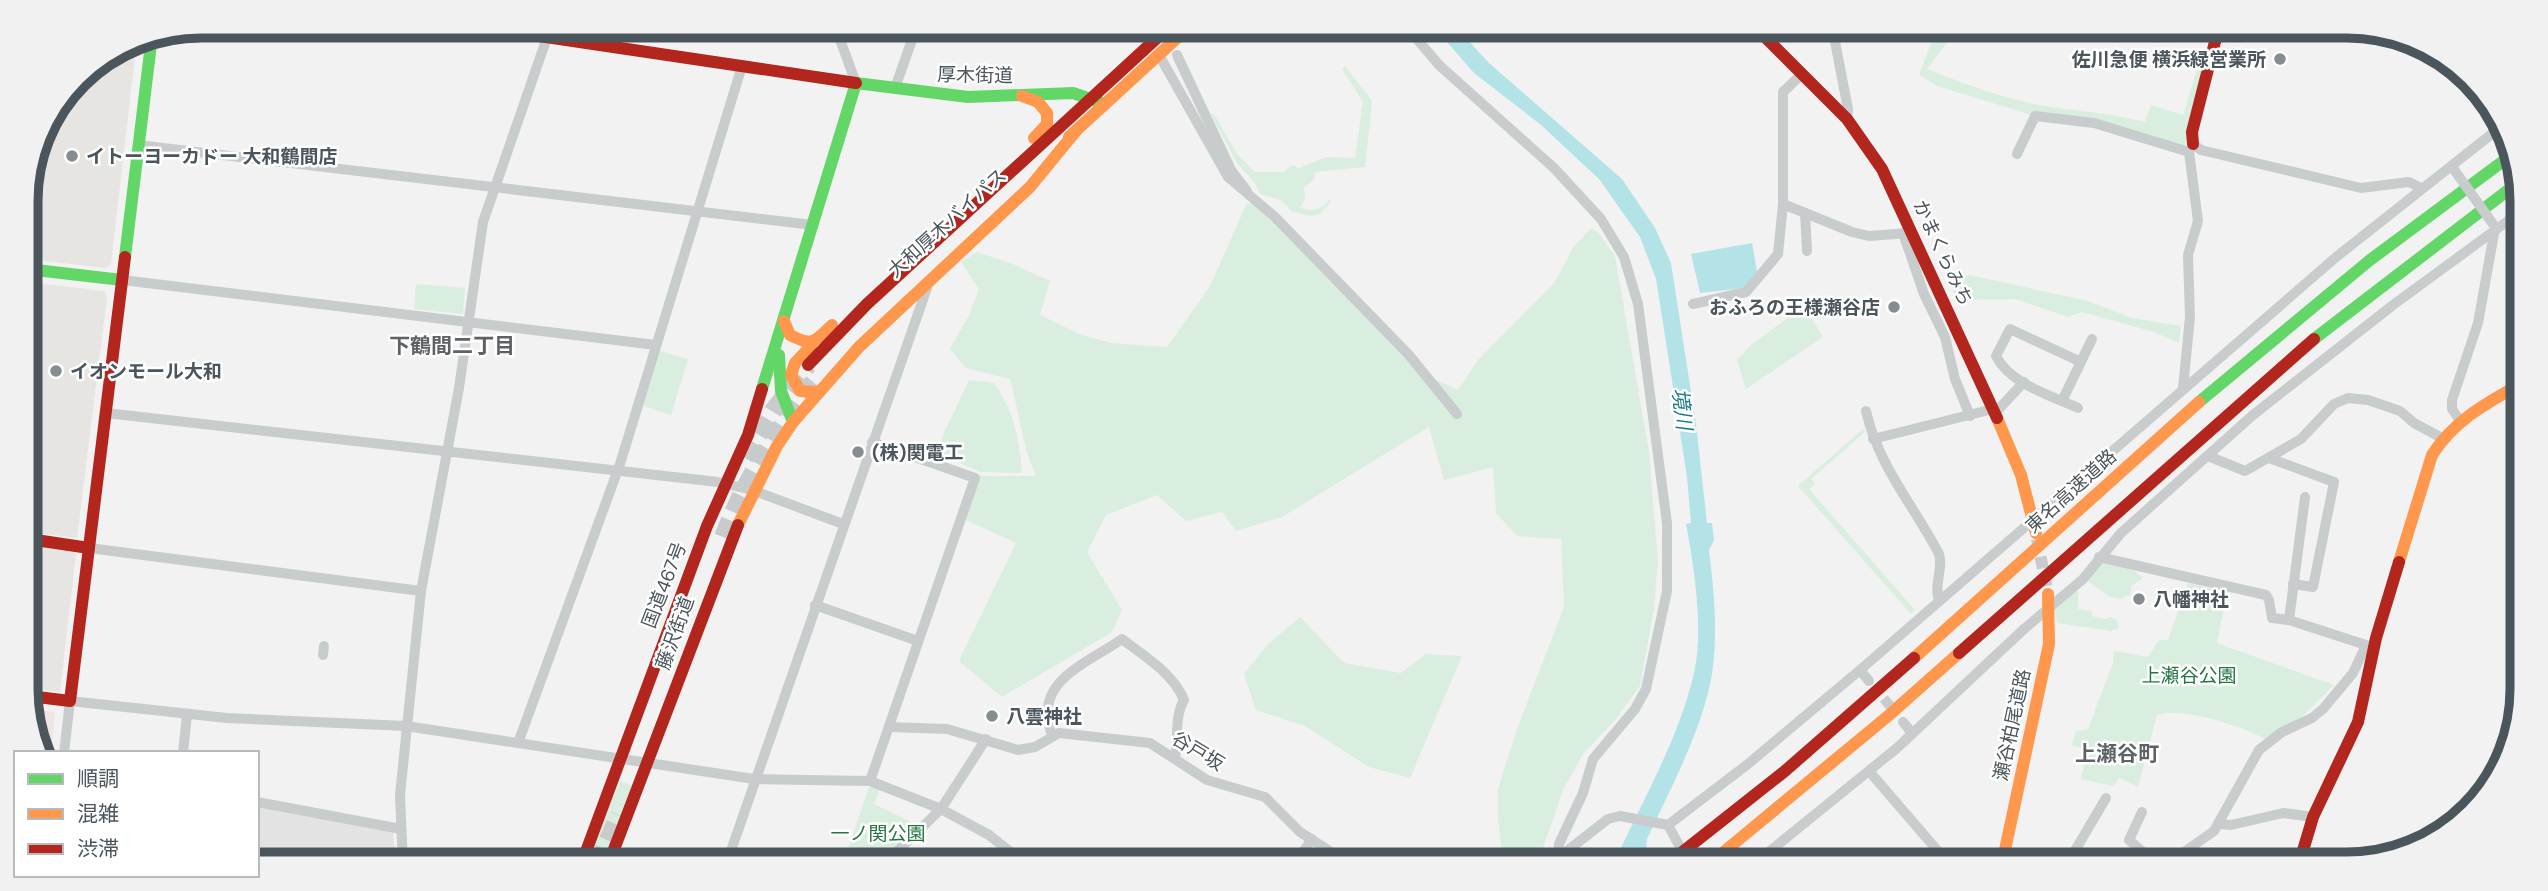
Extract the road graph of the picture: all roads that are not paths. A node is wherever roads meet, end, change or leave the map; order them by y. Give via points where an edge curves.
1 (547, 38) edge
2 (583, 38) edge
3 (839, 38) edge
4 (913, 38) edge
5 (1157, 38) edge
6 (1177, 38) edge
7 (1416, 38) edge
8 (1766, 38) edge
9 (1834, 38) edge
10 (2216, 38) edge
11 (151, 47) edge
12 (1159, 55) junction
13 (1177, 55) dead end
14 (742, 66) junction
15 (1802, 74) junction
16 (856, 83) junction
17 (895, 88) junction
18 (1020, 95) junction
19 (1093, 97) junction
20 (1105, 104) junction
21 (1847, 119) junction
22 (1048, 131) junction
23 (1076, 131) junction
24 (2494, 132) edge
25 (138, 145) junction
26 (2191, 148) junction
27 (1024, 153) junction
28 (2017, 154) dead end
29 (2504, 160) edge
30 (2452, 168) junction
31 (495, 187) junction
32 (2421, 188) junction
33 (2509, 189) edge
34 (1249, 194) junction
35 (1783, 204) junction
36 (696, 211) junction
37 (1805, 214) junction
38 (2510, 218) edge
39 (813, 225) junction
40 (2495, 227) junction
41 (1908, 233) junction
42 (1807, 251) dead end
43 (39, 271) edge
44 (931, 277) junction
45 (122, 280) junction
46 (1693, 304) dead end
47 (784, 321) junction
48 (469, 322) junction
49 (821, 336) junction
50 (2092, 339) dead end
51 (656, 345) junction
52 (2081, 362) junction
53 (808, 365) tunnel mouth
54 (819, 375) tunnel mouth
55 (2024, 382) junction
56 (2183, 388) junction
57 (2510, 390) edge
58 (818, 392) junction
59 (2062, 401) junction
60 (2078, 408) dead end
61 (756, 409) junction
62 (786, 409) junction
63 (1866, 411) dead end
64 (1994, 411) junction
65 (106, 413) junction
66 (1457, 414) dead end
67 (1970, 415) junction
68 (2459, 419) junction
69 (793, 422) junction
70 (2442, 438) junction
71 (1873, 439) junction
72 (873, 442) junction
73 (446, 452) junction
74 (2208, 456) junction
75 (2269, 458) junction
76 (618, 471) junction
77 (724, 484) junction
78 (752, 490) junction
79 (2305, 497) dead end
80 (2034, 520) junction
81 (844, 524) junction
82 (2036, 533) tunnel mouth
83 (38, 540) edge
84 (89, 548) junction
85 (2099, 556) junction
86 (2293, 584) junction
87 (421, 591) junction
88 (2048, 594) tunnel mouth
89 (1939, 600) junction
90 (815, 605) junction
91 (2050, 607) junction
92 (2289, 620) junction
93 (918, 641) junction
94 (2370, 646) junction
95 (1860, 670) junction
96 (1869, 681) tunnel mouth
97 (39, 697) edge
98 (70, 701) junction
99 (187, 715) junction
100 (1903, 722) tunnel mouth
101 (406, 726) junction
102 (889, 727) junction
103 (1912, 733) junction
104 (1052, 735) junction
105 (986, 739) junction
106 (518, 743) junction
107 (64, 751) edge
108 (183, 751) edge
109 (1175, 757) junction
110 (619, 759) junction
111 (647, 763) junction
112 (1869, 771) junction
113 (754, 779) junction
114 (870, 781) junction
115 (2106, 798) dead end
116 (259, 802) edge
117 (941, 809) junction
118 (2143, 812) dead end
119 (2314, 817) junction
120 (2219, 824) junction
121 (1668, 825) junction
122 (401, 829) junction
123 (1675, 838) tunnel mouth
124 (1312, 839) junction
125 (1302, 852) edge
126 (1334, 852) edge
127 (1558, 852) edge
128 (1563, 852) edge
129 (1681, 852) edge
130 (1722, 852) edge
131 (1769, 852) edge
132 (1938, 852) edge
133 (2005, 852) edge
134 (2074, 852) edge
135 (2143, 852) edge
136 (2182, 852) edge
137 (2303, 852) edge
138 (402, 853) edge
139 (585, 853) edge
140 (613, 853) edge
141 (730, 853) edge
142 (896, 853) edge
143 (1011, 853) edge

1 - 31 street
2 - 14 main road, 厚木街道
3 - 16 street
4 - 17 street
5 - 19 main road
6 - 12 main road
7 - 127 street via 1439,65 1554,168 1601,219 1624,257 1638,304 1663,475 1667,591 1646,689 1635,709 1592,759
8 - 15 main road, かまくらみち
9 - 21 street
10 - 26 main road
11 - 25 main road
12 - 20 main road
12 - 34 street via 1227,177
13 - 34 street via 1231,170
14 - 16 main road, 厚木街道
14 - 36 street
15 - 21 main road, かまくらみち
15 - 35 street via 1783,92
16 - 17 main road, 厚木街道
16 - 39 main road, 国道467号
17 - 18 main road, 厚木街道 via 970,97
18 - 19 main road, 厚木街道 via 1060,92
18 - 22 main road via 1045,107
19 - 20 main road, 厚木街道
19 - 22 main road, 大和厚木バイパス
20 - 23 main road, 大和厚木バイパス
21 - 41 main road, かまくらみち via 1882,169
22 - 27 main road, 大和厚木バイパス
22 - 27 main road
23 - 44 main road, 藤沢街道 via 1030,187
23 - 54 main road, 大和厚木バイパス via 894,297
24 - 30 street
25 - 31 street
25 - 45 main road
26 - 28 street via 2094,123 2035,116
26 - 32 street via 2361,188 2409,182
26 - 56 street via 2198,221 2188,255 2190,317
27 - 49 main road via 879,278
27 - 53 main road, 大和厚木バイパス
29 - 129 main road, 東名高速道路 via 2279,334 1829,733
30 - 32 street
30 - 40 street, bridge
31 - 36 street
31 - 48 street via 483,222
32 - 56 street
33 - 130 main road via 2294,354 1888,716
34 - 66 street via 1409,355
35 - 37 street
35 - 46 street via 1778,254 1746,292
36 - 39 street
36 - 51 street
37 - 41 street via 1869,236
37 - 42 street
38 - 40 street
39 - 47 main road, 国道467号
40 - 68 street via 2478,323 2452,400
40 - 74 street via 2301,376
41 - 64 main road, かまくらみち
41 - 67 street via 1924,294 1945,337
43 - 45 main road
44 - 58 main road, 藤沢街道
44 - 72 street
45 - 48 street
45 - 65 main road
47 - 49 main road via 796,341 811,342
47 - 61 main road, 国道467号
47 - 62 main road, 国道467号 via 778,373
48 - 51 street
48 - 73 street
49 - 58 main road via 791,369 795,386
50 - 52 street
51 - 76 street
52 - 55 street via 2010,329 1996,356 2001,366
52 - 59 street
55 - 59 street
55 - 64 street
56 - 80 street
57 - 68 main road
58 - 69 main road, 藤沢街道
59 - 60 street
61 - 62 main road via 771,402
61 - 77 main road, 国道467号
62 - 69 main road, 国道467号
63 - 71 street
64 - 67 street
64 - 80 main road, かまくらみち
65 - 73 street
65 - 84 main road
67 - 71 street
68 - 70 main road
69 - 78 main road, 藤沢街道
70 - 75 street via 2400,411 2348,398 2334,404 2301,439
70 - 94 main road via 2427,468
71 - 89 street via 1940,555 1935,591
72 - 81 street
72 - 93 street via 975,478
73 - 76 street
73 - 87 street
74 - 75 street via 2245,471
74 - 85 street
75 - 86 street via 2334,482 2313,587
76 - 77 street
76 - 106 street
77 - 78 street
77 - 110 main road, 国道467号
78 - 81 street
78 - 111 main road, 藤沢街道
79 - 86 street
80 - 82 main road, かまくらみち
80 - 89 street
81 - 90 street
83 - 84 main road
84 - 87 street
84 - 98 main road
85 - 91 street via 2083,579
85 - 92 street via 2266,595 2272,618
86 - 92 street
87 - 101 street
88 - 91 main road, 瀬谷柏尾道路
89 - 95 street
90 - 93 street
90 - 113 street
91 - 103 street
91 - 133 main road, 瀬谷柏尾道路 via 2049,644
92 - 94 street
93 - 102 street
94 - 119 main road via 2371,670 2358,722
94 - 120 street via 2323,709 2259,750
95 - 96 street
95 - 121 street
97 - 98 main road
98 - 99 street
98 - 107 street
99 - 101 street
99 - 108 street
100 - 103 street
101 - 106 street
101 - 122 street
102 - 105 street, 谷戸坂 via 947,729
102 - 114 street
103 - 112 street
104 - 105 street, 谷戸坂 via 1024,750
104 - 109 street, 谷戸坂 via 1143,741
104 - 109 street via 1046,715 1058,682 1122,639 1180,689 1184,699 1177,712 1180,736
105 - 117 street
106 - 110 street
109 - 124 street, 谷戸坂 via 1207,780 1265,797
110 - 111 street
110 - 139 main road, 国道467号
111 - 113 street
111 - 140 main road, 藤沢街道
112 - 131 street
112 - 132 street
113 - 114 street
113 - 141 street
114 - 117 street
115 - 134 street
116 - 122 street
117 - 142 street
117 - 143 street
118 - 135 street via 2129,840
119 - 120 street via 2283,813
119 - 137 main road
120 - 136 street
121 - 123 street
121 - 128 street via 1620,816 1608,819
122 - 138 street
124 - 125 street
124 - 126 street, 谷戸坂

